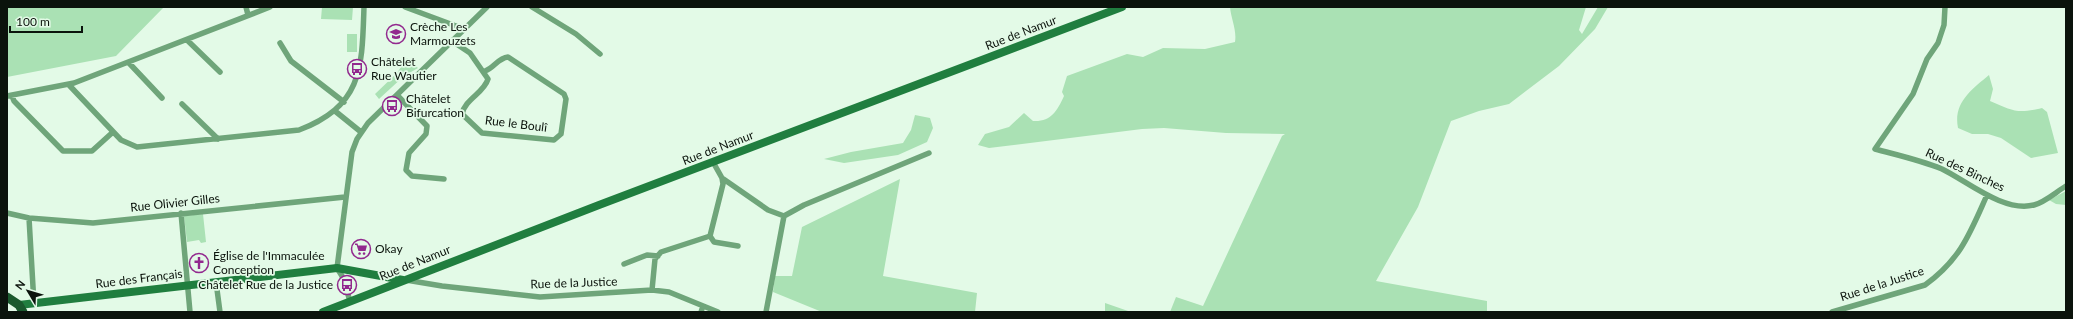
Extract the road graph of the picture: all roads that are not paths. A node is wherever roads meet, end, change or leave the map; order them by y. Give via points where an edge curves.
1 (246, 7) edge
2 (270, 7) edge
3 (364, 7) edge
4 (405, 7) edge
5 (487, 7) edge
6 (532, 7) edge
7 (1122, 7) edge
8 (1945, 7) edge
9 (248, 15) junction
10 (464, 29) junction
11 (187, 40) junction
12 (452, 41) junction
13 (280, 43) dead end
14 (600, 54) dead end
15 (128, 62) junction
16 (220, 72) dead end
17 (485, 72) junction
18 (69, 85) junction
19 (397, 95) junction
20 (9, 96) edge
21 (162, 98) dead end
22 (344, 102) junction
23 (182, 104) dead end
24 (335, 111) junction
25 (113, 132) junction
26 (361, 132) junction
27 (218, 139) junction
28 (929, 153) dead end
29 (713, 162) junction
30 (722, 178) junction
31 (444, 179) dead end
32 (2066, 186) edge
33 (1987, 195) junction
34 (345, 197) junction
35 (7, 213) edge
36 (181, 213) junction
37 (784, 216) junction
38 (30, 218) junction
39 (710, 236) junction
40 (738, 246) dead end
41 (658, 256) junction
42 (624, 264) dead end
43 (337, 268) junction
44 (404, 280) junction
45 (216, 282) junction
46 (188, 285) junction
47 (652, 290) junction
48 (7, 297) edge
49 (350, 301) junction
50 (34, 304) junction
51 (21, 309) edge
52 (702, 309) edge
53 (190, 312) edge
54 (220, 312) edge
55 (323, 312) edge
56 (718, 312) edge
57 (766, 312) edge
58 (1833, 312) edge
59 (1838, 312) edge

1 - 9 street
2 - 9 street
3 - 22 street via 360,66
4 - 10 street
5 - 10 street
6 - 14 street via 573,32
7 - 29 main road, Rue de Namur
8 - 33 street, Rue des Binches via 1944,25 1938,43 1927,59 1914,94 1875,149 1918,160 1943,170
9 - 11 street
10 - 12 street
11 - 15 street
11 - 16 street
12 - 17 street via 470,53
12 - 19 street
13 - 22 street via 291,61
15 - 18 street
15 - 21 street
17 - 17 street, Rue le Boulî via 488,79 486,85 464,108 462,114 477,129 482,133 554,140 559,138 562,134 566,99 564,94 508,57
18 - 20 street
18 - 25 street
19 - 26 street
19 - 31 street via 427,126 426,134 409,153 406,170 412,176
20 - 25 street via 63,151 92,151
22 - 24 street
23 - 27 street
24 - 26 street
24 - 27 street via 317,123 299,130
25 - 27 street via 127,144 144,147
26 - 34 street via 352,152
28 - 37 street via 804,205
29 - 30 street
29 - 44 main road, Rue de Namur
30 - 37 street via 768,210
30 - 39 street via 723,184
32 - 33 street, Rue des Binches via 2034,205 2014,205
33 - 58 street, Rue de la Justice via 1965,242 1953,261 1938,276 1925,285
34 - 36 street, Rue Olivier Gilles
34 - 43 street
35 - 38 street, Rue Olivier Gilles
36 - 38 street, Rue Olivier Gilles via 93,223
36 - 46 street
37 - 57 street
38 - 50 street
39 - 40 street via 714,242
39 - 41 street via 661,252
41 - 42 street via 647,255
41 - 47 street via 655,259
43 - 44 main road, Rue des Français
43 - 45 main road, Rue des Français
43 - 49 street
44 - 47 street, Rue de la Justice via 540,298
44 - 49 main road, Rue de Namur
45 - 46 main road, Rue des Français
45 - 54 street
46 - 50 main road, Rue des Français
46 - 53 street
47 - 52 street, Rue de la Justice via 669,292
48 - 51 main road
49 - 55 main road, Rue de Namur
50 - 51 main road, Rue des Français
52 - 56 street, Rue de la Justice
58 - 59 street

